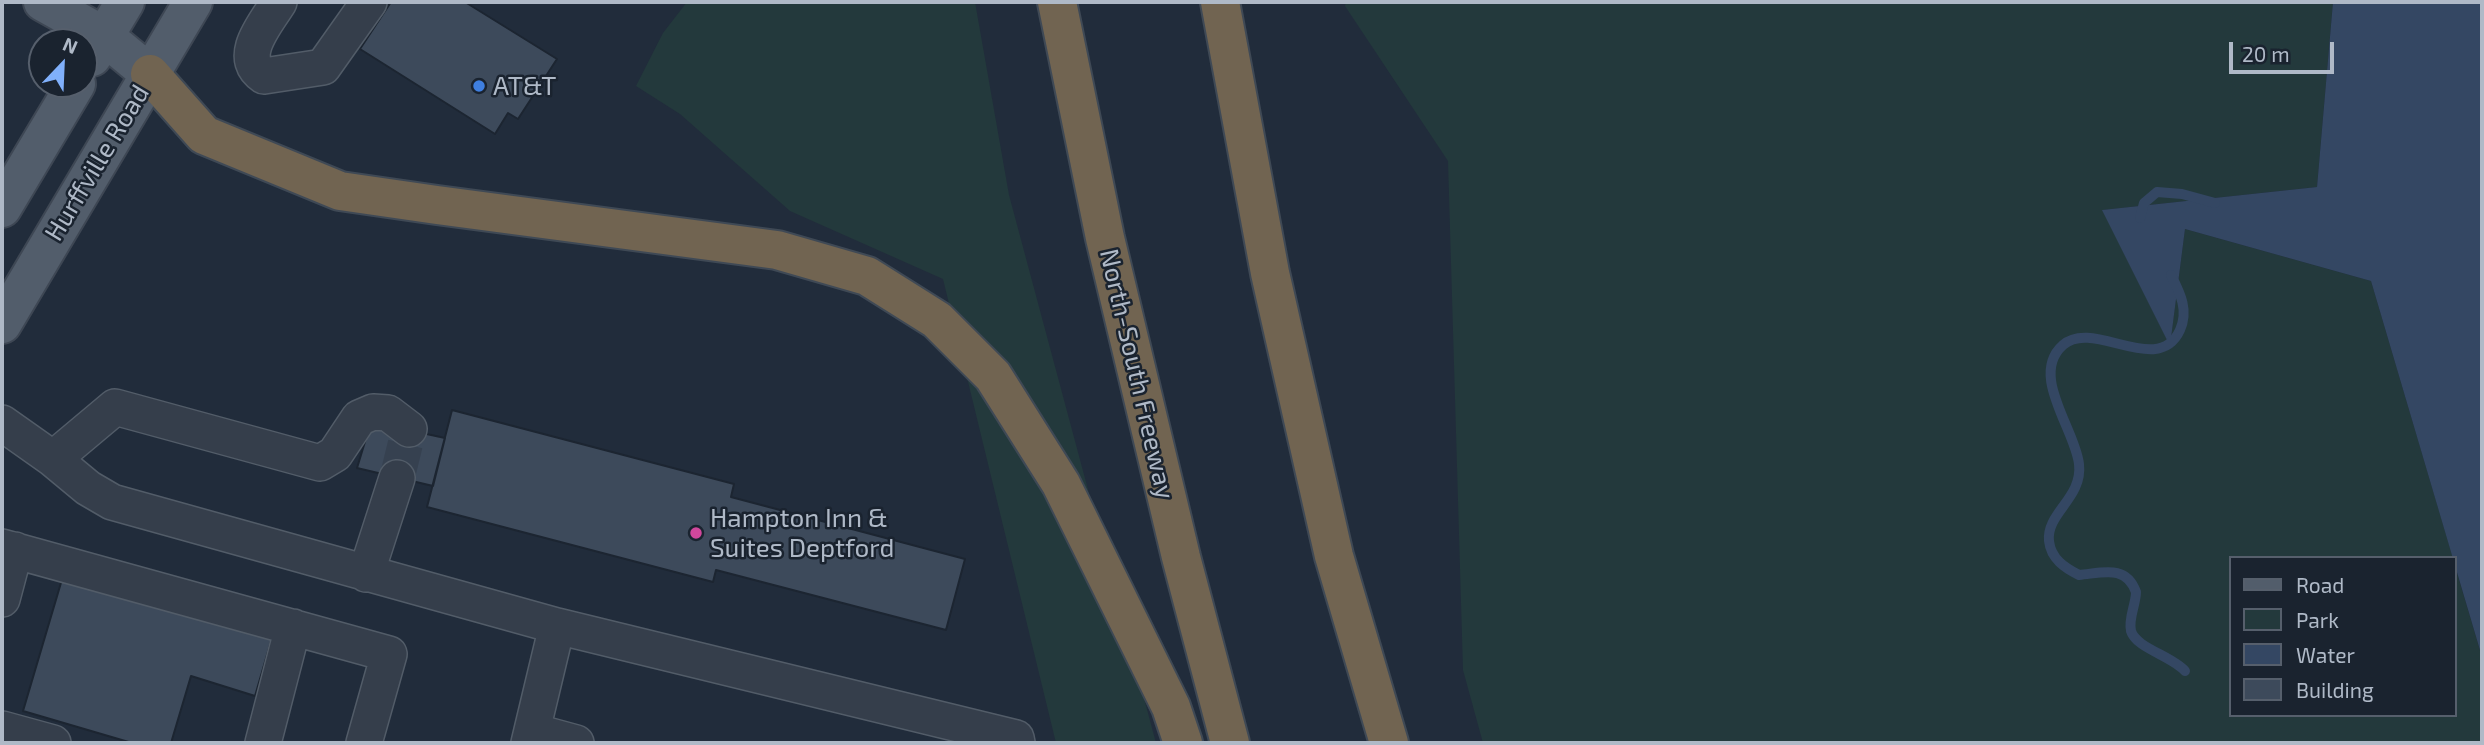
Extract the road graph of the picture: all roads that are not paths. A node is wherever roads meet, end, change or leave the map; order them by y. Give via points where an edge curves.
1 (43, 2) edge
2 (125, 2) edge
3 (193, 2) edge
4 (279, 2) edge
5 (369, 2) edge
6 (1057, 2) edge
7 (1220, 2) edge
8 (104, 36) junction
9 (98, 46) edge
10 (150, 74) junction
11 (68, 98) edge
12 (2, 208) edge
13 (2, 324) edge
14 (2, 423) edge
15 (409, 429) dead end
16 (53, 459) junction
17 (397, 478) tunnel mouth
18 (8, 549) edge
19 (366, 574) junction
20 (2, 599) edge
21 (557, 626) junction
22 (293, 627) junction
23 (2, 729) edge
24 (530, 737) edge
25 (53, 743) edge
26 (263, 743) edge
27 (364, 743) edge
28 (576, 743) edge
29 (1017, 743) edge
30 (1183, 743) edge
31 (1230, 743) edge
32 (1389, 743) edge

1 - 8 main road
2 - 8 main road
3 - 10 main road, Hurffville Road
4 - 5 lane via 252,48 254,67 264,76 323,67
6 - 31 highway, North-South Freeway via 1105,238
7 - 32 highway via 1279,313 1334,556
8 - 9 main road
8 - 10 main road
10 - 13 main road, Hurffville Road
10 - 30 highway via 204,135 340,191 777,250 867,276 937,320 993,376 1061,484 1171,707
11 - 12 main road
14 - 16 lane
15 - 16 lane via 388,413 373,412 359,418 335,454 320,463 115,407
16 - 19 lane via 112,502
17 - 19 lane
18 - 20 lane
18 - 22 lane
19 - 21 lane
21 - 24 lane
21 - 29 lane via 1016,738
22 - 26 lane
22 - 27 lane via 389,654
23 - 25 lane
24 - 28 lane

